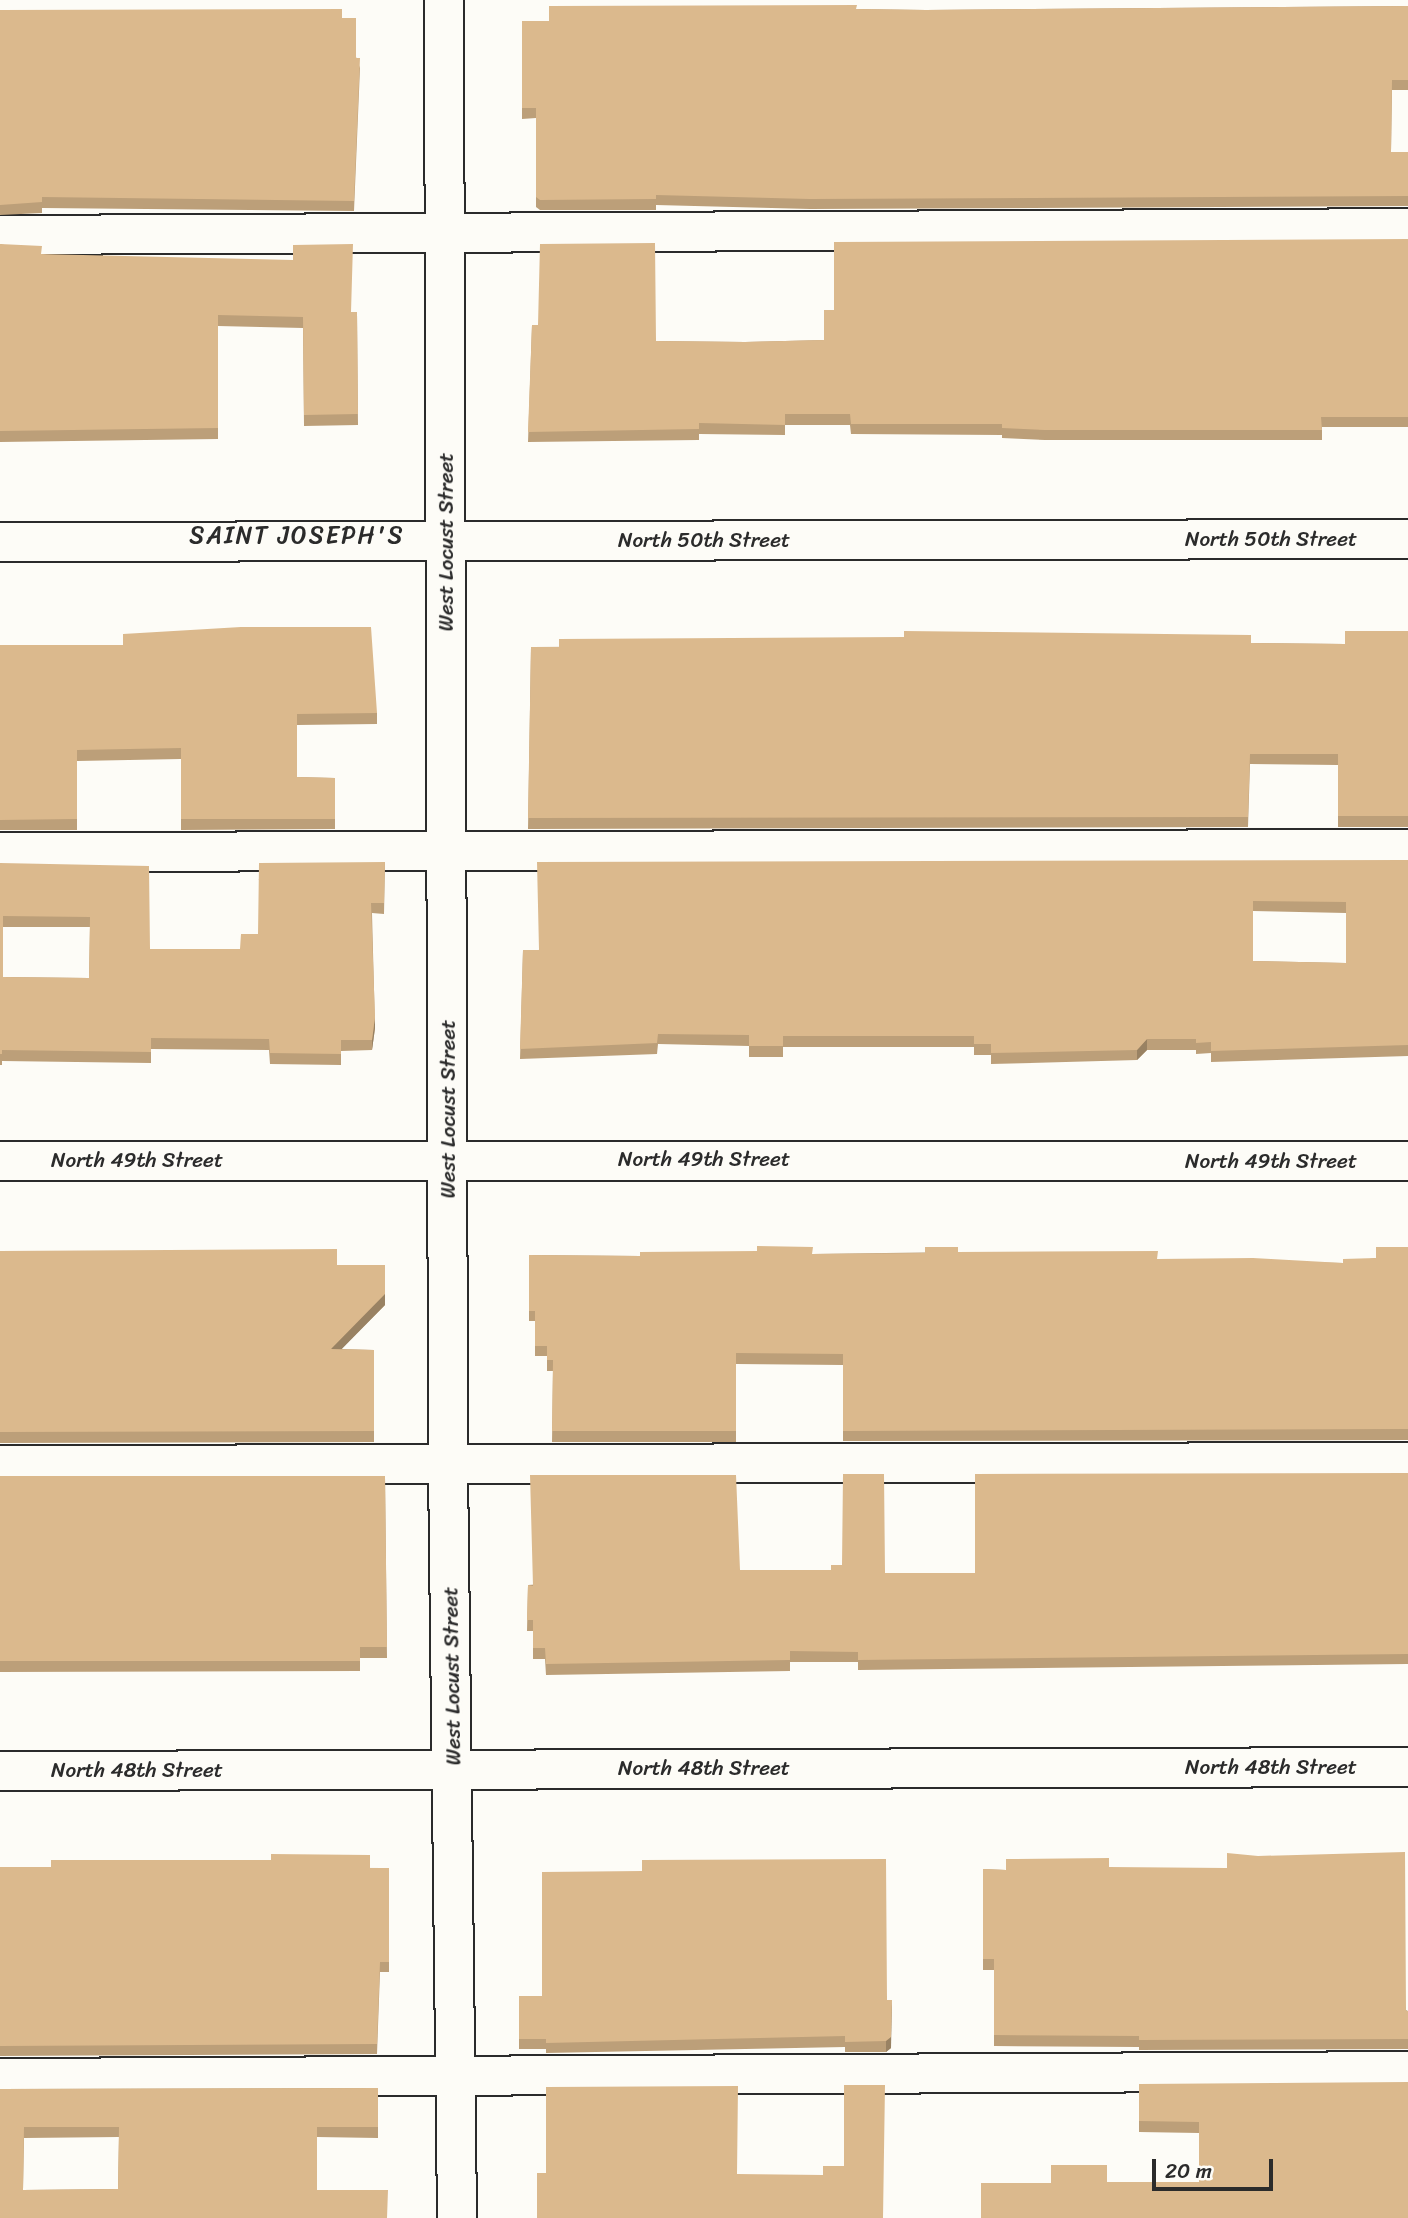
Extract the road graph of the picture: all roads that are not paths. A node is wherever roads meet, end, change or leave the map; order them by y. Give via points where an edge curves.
1 (444, 0) edge
2 (1408, 228) edge
3 (0, 235) edge
4 (445, 235) junction
5 (1408, 539) edge
6 (446, 541) junction
7 (0, 542) edge
8 (1408, 849) edge
9 (0, 852) edge
10 (447, 852) junction
11 (449, 1158) junction
12 (0, 1161) edge
13 (1408, 1161) edge
14 (1408, 1462) edge
15 (0, 1465) edge
16 (448, 1466) junction
17 (454, 1767) junction
18 (1408, 1768) edge
19 (0, 1771) edge
20 (1408, 2071) edge
21 (456, 2073) junction
22 (0, 2078) edge
23 (457, 2218) edge

1 - 4 street, West Locust Street
2 - 4 street
3 - 4 street
4 - 6 street, West Locust Street
5 - 6 street, North 50th Street
6 - 7 street, North 50th Street
6 - 10 street, West Locust Street
8 - 10 street
9 - 10 street
10 - 11 street, West Locust Street
11 - 12 street, North 49th Street
11 - 13 street, North 49th Street
11 - 16 street, West Locust Street
14 - 16 street
15 - 16 street
16 - 17 street, West Locust Street
17 - 18 street, North 48th Street
17 - 19 street, North 48th Street
17 - 21 street, West Locust Street
20 - 21 street
21 - 22 street
21 - 23 street, West Locust Street

